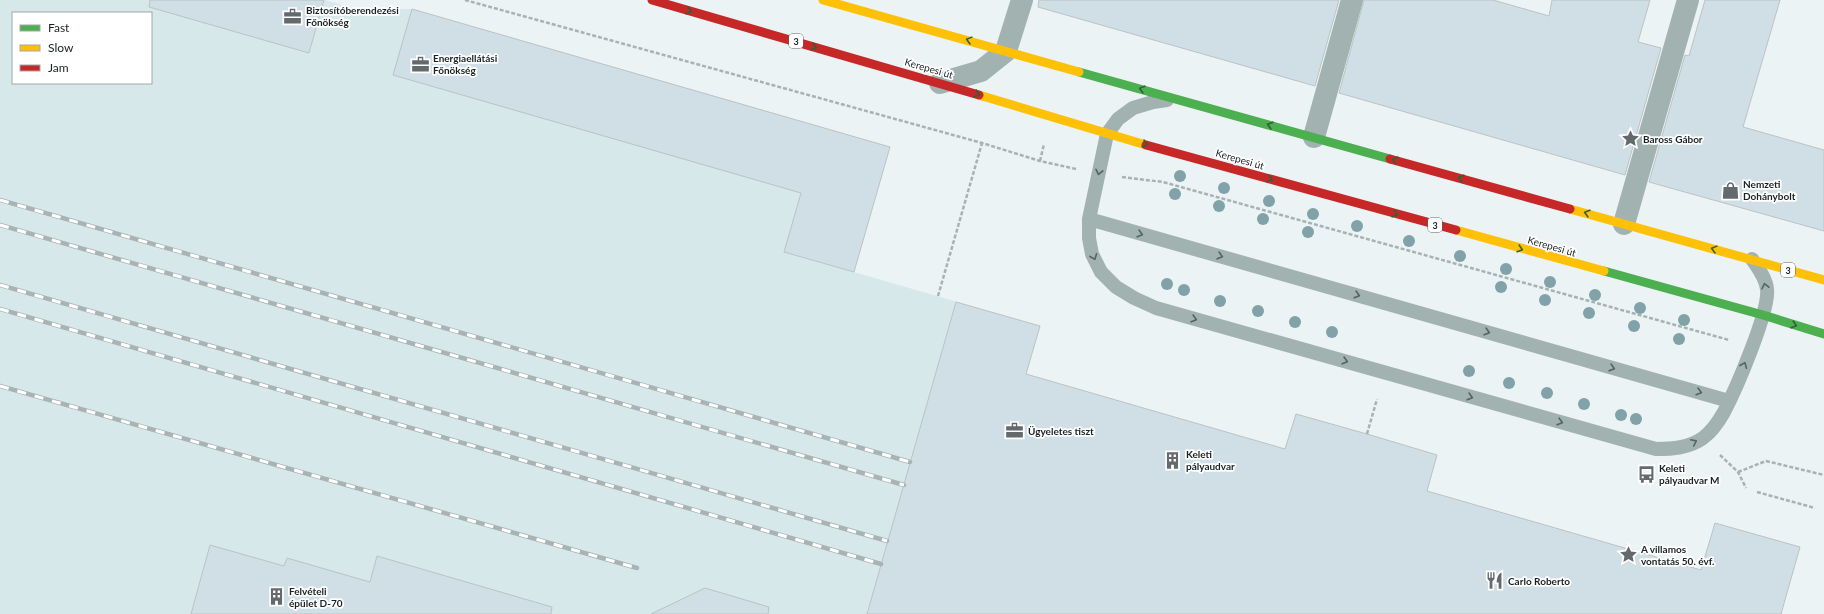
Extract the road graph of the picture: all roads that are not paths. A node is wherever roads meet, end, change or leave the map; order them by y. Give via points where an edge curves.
1 (652, 0) edge
2 (823, 0) edge
3 (1022, 0) edge
4 (1352, 0) edge
5 (1688, 0) edge
6 (1006, 51) junction
7 (940, 83) junction
8 (1180, 99) junction
9 (1107, 134) junction
10 (1314, 137) junction
11 (1089, 219) junction
12 (1624, 224) junction
13 (1752, 259) junction
14 (1824, 280) edge
15 (1763, 315) junction
16 (1824, 334) edge
17 (1729, 401) junction

1 -> 7 main road, Kerepesi út / 3
6 -> 2 main road, 3
3 - 6 street
4 - 10 street
5 - 12 street
6 - 7 street via 981,71
8 -> 6 main road, 3
7 -> 9 main road, Kerepesi út / 3
8 - 9 lane via 1153,102 1133,108 1118,119
10 -> 8 main road, 3
9 -> 11 lane
9 -> 15 main road, Kerepesi út / 3
12 -> 10 main road, 3
11 -> 17 lane
11 -> 17 lane via 1092,254 1101,272 1116,287 1156,308 1656,448 1673,449 1688,446 1703,438 1720,418
13 -> 12 main road, 3
13 - 14 main road, 3
15 -> 13 lane via 1767,288
15 -> 16 main road, Kerepesi út / 3
17 -> 15 lane

